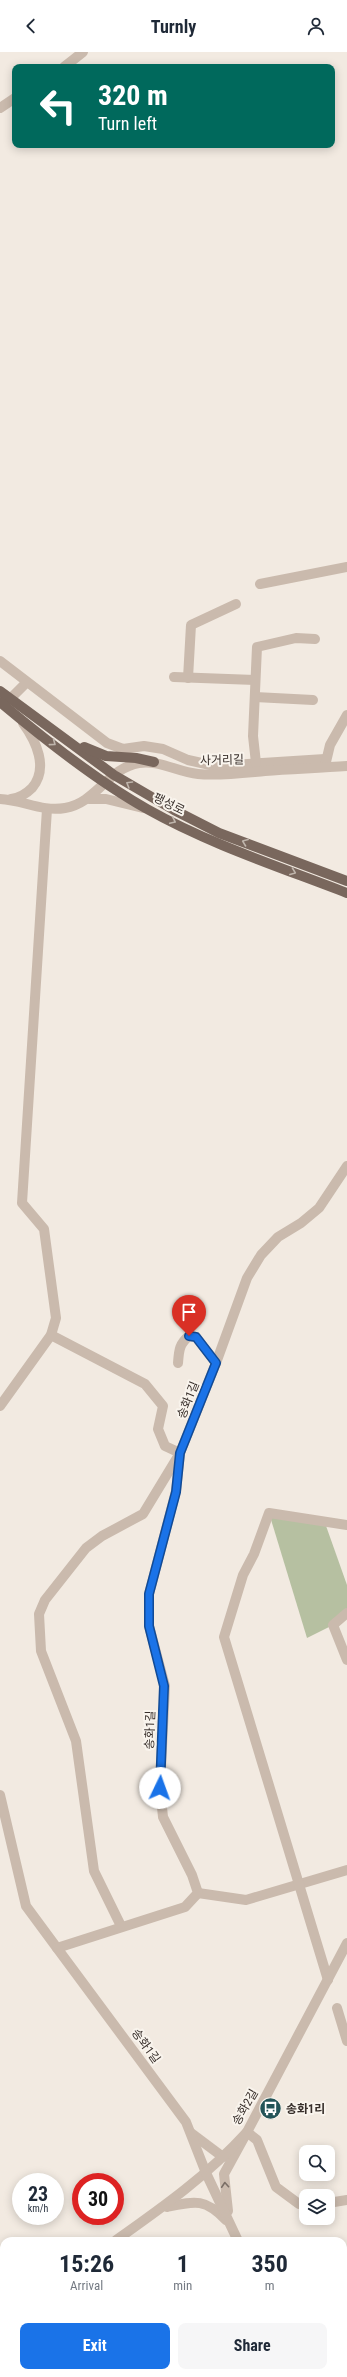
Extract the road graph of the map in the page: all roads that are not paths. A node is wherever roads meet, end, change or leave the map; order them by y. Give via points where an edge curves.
1 (83, 52) edge
2 (68, 64) edge
3 (12, 100) edge
4 (0, 108) edge
5 (347, 567) edge
6 (260, 584) dead end
7 (236, 604) dead end
8 (315, 639) dead end
9 (0, 661) edge
10 (174, 677) dead end
11 (188, 678) junction
12 (255, 680) junction
13 (26, 683) junction
14 (0, 690) edge
15 (255, 697) junction
16 (313, 700) dead end
17 (5, 701) edge
18 (347, 715) edge
19 (20, 719) junction
20 (74, 744) junction
21 (154, 762) junction
22 (256, 763) junction
23 (325, 764) junction
24 (347, 766) edge
25 (114, 775) junction
26 (105, 782) junction
27 (0, 799) edge
28 (11, 799) junction
29 (89, 799) junction
30 (148, 809) junction
31 (47, 810) junction
32 (347, 881) edge
33 (347, 893) edge
34 (347, 1166) edge
35 (51, 1335) junction
36 (178, 1363) dead end
37 (216, 1363) junction
38 (0, 1406) edge
39 (180, 1453) junction
40 (347, 1525) edge
41 (347, 1613) edge
42 (347, 1660) edge
43 (0, 1795) edge
44 (347, 1870) edge
45 (299, 1885) junction
46 (198, 1894) junction
47 (121, 1926) junction
48 (347, 1943) edge
49 (57, 1948) junction
50 (328, 1980) junction
51 (337, 2008) dead end
52 (344, 2021) edge
53 (347, 2041) edge
54 (247, 2132) junction
55 (190, 2133) junction
56 (223, 2157) junction
57 (206, 2173) junction
58 (347, 2200) edge
59 (335, 2202) edge
60 (299, 2204) edge
61 (161, 2209) junction
62 (230, 2224) junction
63 (121, 2237) edge
64 (236, 2237) edge

1 - 2 street
3 - 4 street
5 - 6 street
7 - 11 street via 191,625
8 - 12 street via 296,638 257,647
9 - 13 street
10 - 11 street
11 - 12 street
12 - 15 street
13 - 17 street
13 - 22 street via 117,748 155,747 202,764
14 - 17 main road, 팽성로
15 - 16 street
15 - 22 street via 253,736
17 - 19 main road, 팽성로
17 - 20 main road, 팽성로
18 - 23 street via 330,745
19 -> 26 main road, 팽성로
19 - 28 street via 38,750 40,773 30,790 21,797
20 - 21 main road via 106,756
20 - 25 main road, 팽성로
21 - 23 street, 사거리길 via 197,774
21 - 25 street, 사거리길 via 137,764
22 - 23 street
23 - 24 street, 사거리길
25 - 26 street, 사거리길
32 -> 25 main road, 팽성로 via 219,832 174,810
26 - 29 street, 사거리길
26 - 30 main road, 팽성로
27 - 28 street
28 - 31 street
29 - 30 street via 111,800
29 - 31 street via 66,808
30 -> 33 main road, 팽성로 via 247,854
31 - 35 street via 22,1203 44,1229 56,1318
34 - 37 street, 송화1길 via 319,1208 278,1237 261,1254 247,1278
35 - 38 street
35 - 39 street via 145,1384 163,1406 158,1429 164,1446
36 - 37 street via 182,1341 189,1336 196,1337
37 - 39 street, 송화1길
39 - 46 street, 송화1길 via 176,1492 150,1587 147,1610 164,1686 160,1788 162,1816 192,1875
39 - 47 street via 143,1514 102,1536 86,1548 45,1600 40,1614 41,1651 76,1741 94,1872
40 - 45 street via 269,1513 254,1554 243,1575 224,1637
41 - 42 street via 333,1624
43 - 49 street, 송화1길 via 26,1906
44 - 45 street
45 - 46 street via 246,1900
45 - 50 street
46 - 47 street via 185,1907
47 - 49 street
48 - 50 street, 송화2길
49 - 55 street, 송화1길 via 186,2122
50 - 54 street, 송화2길
51 - 52 street
52 - 53 street
54 - 56 street, 송화2길
54 - 60 street via 257,2140 276,2187
62 -> 54 street via 224,2174
55 - 56 street
55 - 57 street, 송화1길
56 - 57 street, 송화2길
57 - 61 street, 송화2길
57 - 62 street, 송화1길
58 - 59 street
61 - 62 street via 193,2201 209,2205
61 - 63 street, 송화2길
62 - 64 street, 송화1길

